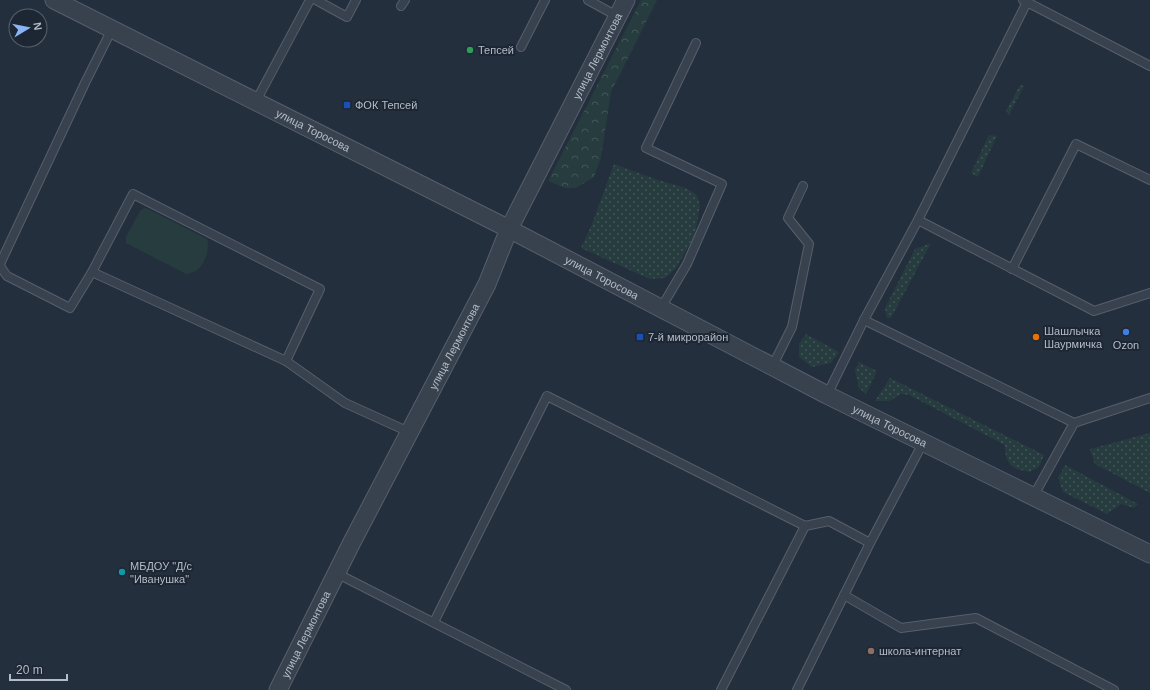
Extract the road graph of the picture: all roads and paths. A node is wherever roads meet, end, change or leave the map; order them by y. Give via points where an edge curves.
1 (54, 0) edge
2 (310, 0) edge
3 (316, 0) edge
4 (356, 0) edge
5 (545, 0) edge
6 (588, 0) edge
7 (626, 0) edge
8 (1026, 1) edge
9 (617, 16) junction
10 (112, 29) junction
11 (696, 43) dead end
12 (521, 47) dead end
13 (1150, 66) edge
14 (255, 103) junction
15 (1150, 180) edge
16 (803, 186) dead end
17 (918, 220) junction
18 (509, 229) junction
19 (0, 265) edge
20 (1012, 269) junction
21 (92, 272) junction
22 (1150, 293) edge
23 (662, 308) junction
24 (864, 320) junction
25 (286, 361) junction
26 (772, 367) junction
27 (827, 395) junction
28 (1150, 398) edge
29 (1074, 423) junction
30 (409, 432) junction
31 (923, 443) junction
32 (1032, 497) junction
33 (805, 526) junction
34 (870, 543) junction
35 (1150, 554) edge
36 (336, 573) junction
37 (844, 595) junction
38 (434, 622) junction
39 (278, 690) edge
40 (566, 690) edge
41 (721, 690) edge
42 (797, 690) edge
43 (1114, 690) edge

1 - 10 street, улица Торосова
2 - 14 lane
3 - 4 lane via 347,17
5 - 12 lane
6 - 9 lane
7 - 9 street, улица Лермонтова
8 - 13 lane
8 - 17 lane
9 - 18 street, улица Лермонтова
10 - 14 street, улица Торосова
10 - 19 lane
11 - 23 lane via 646,148 722,184 687,264
14 - 18 street, улица Торосова
15 - 20 lane via 1076,144
16 - 26 lane via 788,218 810,244 792,327
17 - 20 lane
17 - 24 lane
18 - 23 street, улица Торосова
18 - 30 street, улица Лермонтова via 487,284
19 - 21 lane via 7,276 70,308
20 - 22 lane via 1094,311
21 - 25 lane
21 - 25 lane via 133,194 320,289
23 - 26 street, улица Торосова
24 - 27 lane
24 - 29 lane
25 - 30 lane via 345,403
26 - 27 street, улица Торосова
27 - 31 street, улица Торосова
28 - 29 lane
29 - 32 lane
30 - 36 street, улица Лермонтова
31 - 32 street, улица Торосова
31 - 34 lane
32 - 35 street, улица Торосова
33 - 34 lane via 829,521
33 - 38 lane via 547,396
33 - 41 lane
34 - 37 lane
36 - 38 lane
36 - 39 street, улица Лермонтова
37 - 42 lane
37 - 43 lane via 901,628 976,618
38 - 40 lane

